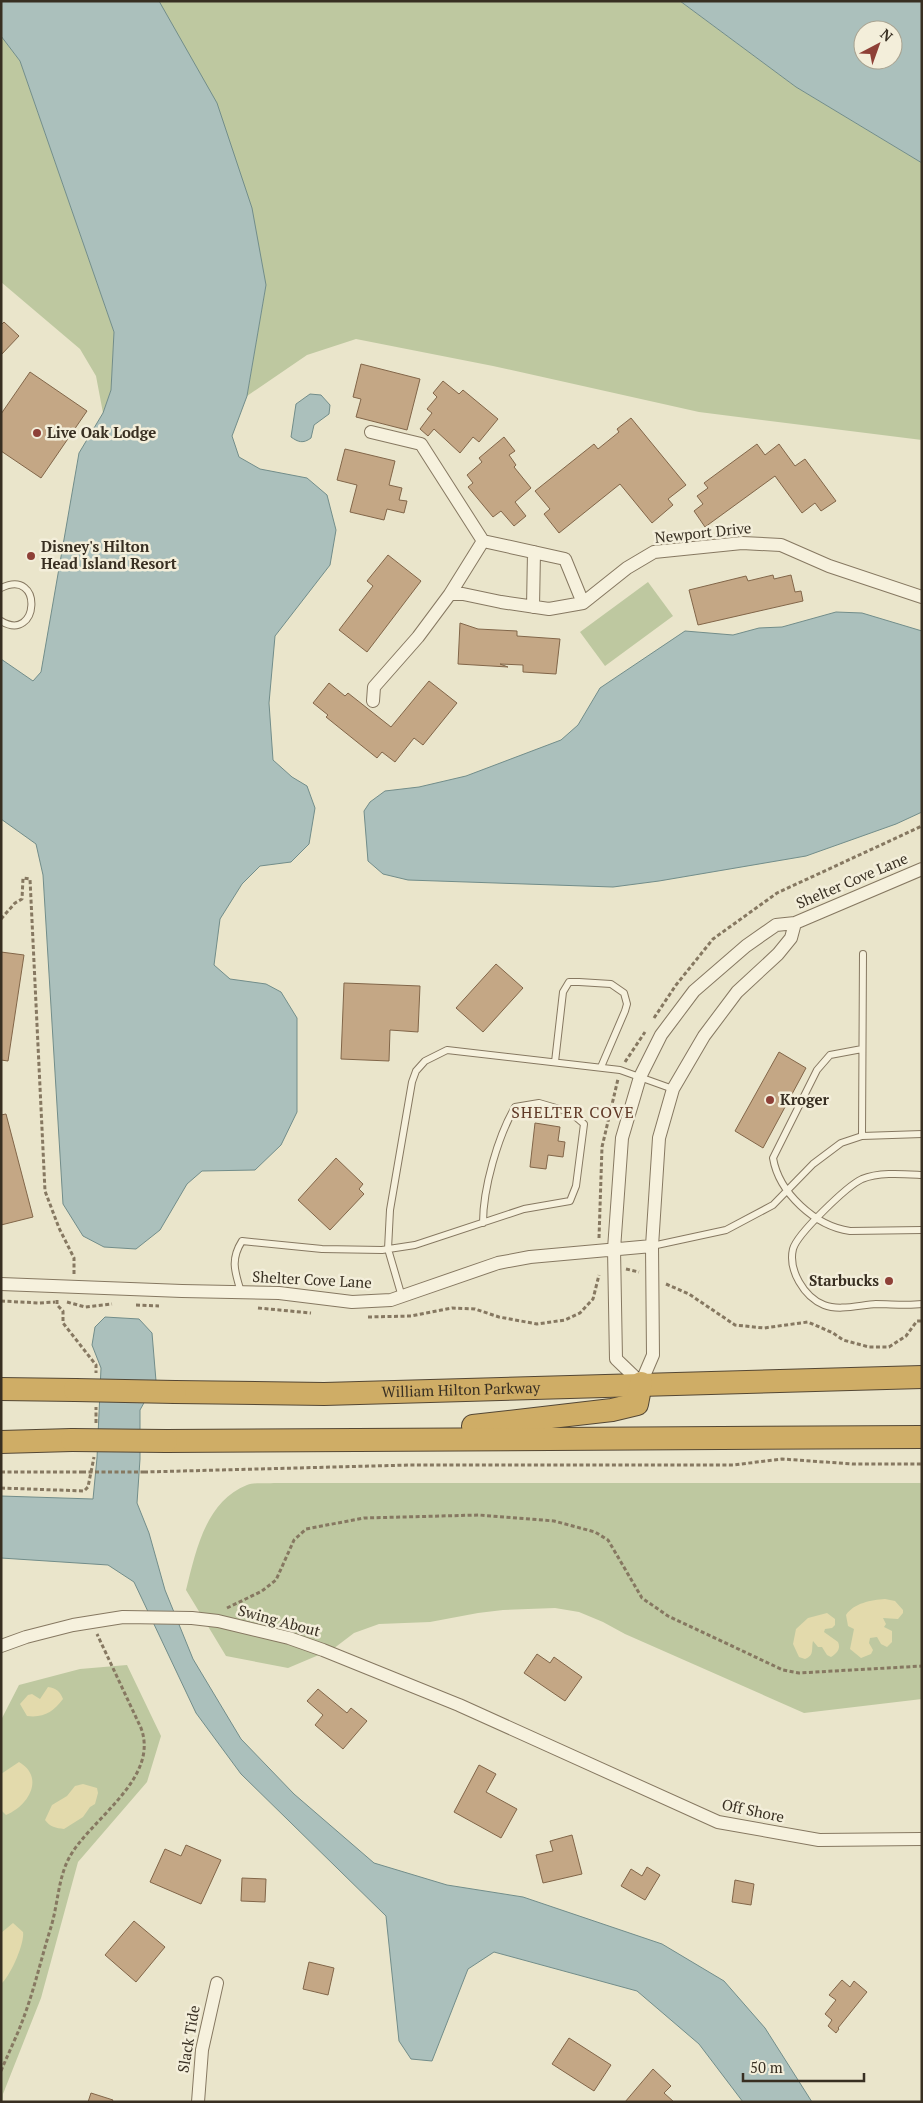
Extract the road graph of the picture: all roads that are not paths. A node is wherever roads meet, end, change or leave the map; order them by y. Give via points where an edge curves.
1 (372, 432) dead end
2 (483, 541) junction
3 (534, 552) junction
4 (1, 588) edge
5 (450, 594) junction
6 (922, 597) edge
7 (583, 604) junction
8 (533, 607) junction
9 (3, 624) edge
10 (373, 701) dead end
11 (922, 869) edge
12 (795, 923) junction
13 (863, 954) dead end
14 (862, 1049) junction
15 (555, 1062) junction
16 (601, 1067) junction
17 (640, 1077) junction
18 (673, 1089) junction
19 (922, 1134) edge
20 (862, 1136) junction
21 (922, 1176) edge
22 (787, 1192) junction
23 (817, 1218) junction
24 (483, 1222) junction
25 (922, 1230) edge
26 (652, 1246) junction
27 (388, 1249) junction
28 (614, 1249) junction
29 (1, 1284) edge
30 (242, 1292) junction
31 (402, 1297) junction
32 (922, 1304) edge
33 (922, 1377) edge
34 (641, 1383) junction
35 (1, 1389) edge
36 (922, 1436) edge
37 (360, 1439) junction
38 (1, 1442) edge
39 (1, 1646) edge
40 (534, 1739) joint
41 (922, 1839) edge
42 (217, 1983) dead end
43 (198, 2102) edge

1 - 2 street via 421,444
2 - 3 street
2 - 5 street
3 - 7 street via 565,559
3 - 8 street
4 - 9 lane via 14,584 20,586 33,602 30,615 25,620 12,625
5 - 8 street
5 - 10 street via 374,687
6 - 7 street, Newport Drive via 830,566 781,545 742,543 654,552 627,568
7 - 8 street via 549,609
11 - 12 street, Shelter Cove Lane
12 - 17 street, Shelter Cove Lane via 776,925 694,991 661,1035
12 - 18 street, Shelter Cove Lane via 791,938 737,992 704,1036
13 - 14 lane
14 - 20 lane
14 - 22 lane via 830,1055 817,1070 773,1158 776,1173
15 - 16 lane
15 - 16 lane via 566,985 569,982 610,984 624,993 627,1004
15 - 27 lane via 448,1050 425,1061 416,1071 390,1210
16 - 17 lane
17 - 18 lane
17 - 28 street, Shelter Cove Lane via 622,1138
18 - 26 street, Shelter Cove Lane via 658,1138
19 - 20 lane, Shelter Cove Lane
20 - 22 lane, Shelter Cove Lane via 841,1142 813,1164
21 - 23 lane via 877,1175 862,1180 850,1186
22 - 23 lane
22 - 26 lane, Shelter Cove Lane via 772,1205 726,1230
23 - 25 lane via 850,1231
23 - 32 lane via 800,1236 792,1260 797,1278 813,1300 836,1307
24 - 24 lane via 524,1209 570,1200 576,1186 584,1124 570,1112 539,1103 515,1106 487,1187
24 - 27 lane via 415,1245
26 - 28 street, Shelter Cove Lane
26 - 34 street, Shelter Cove Lane via 653,1355
27 - 30 lane via 322,1249 242,1241 235,1252 235,1271
27 - 31 lane
28 - 31 street, Shelter Cove Lane via 498,1263
28 - 34 street, Shelter Cove Lane via 616,1358
29 - 30 street, Shelter Cove Lane
30 - 31 street, Shelter Cove Lane via 352,1302
33 - 34 highway, William Hilton Parkway
34 - 35 highway, William Hilton Parkway, bridge via 324,1394
34 - 37 highway via 637,1404 612,1410
36 - 37 highway
37 - 38 highway, bridge
39 - 40 street, Swing About via 26,1637 123,1617 212,1621 281,1636 323,1650
40 - 41 street, Off Shore via 718,1822 819,1840
42 - 43 street, Slack Tide via 202,2050

